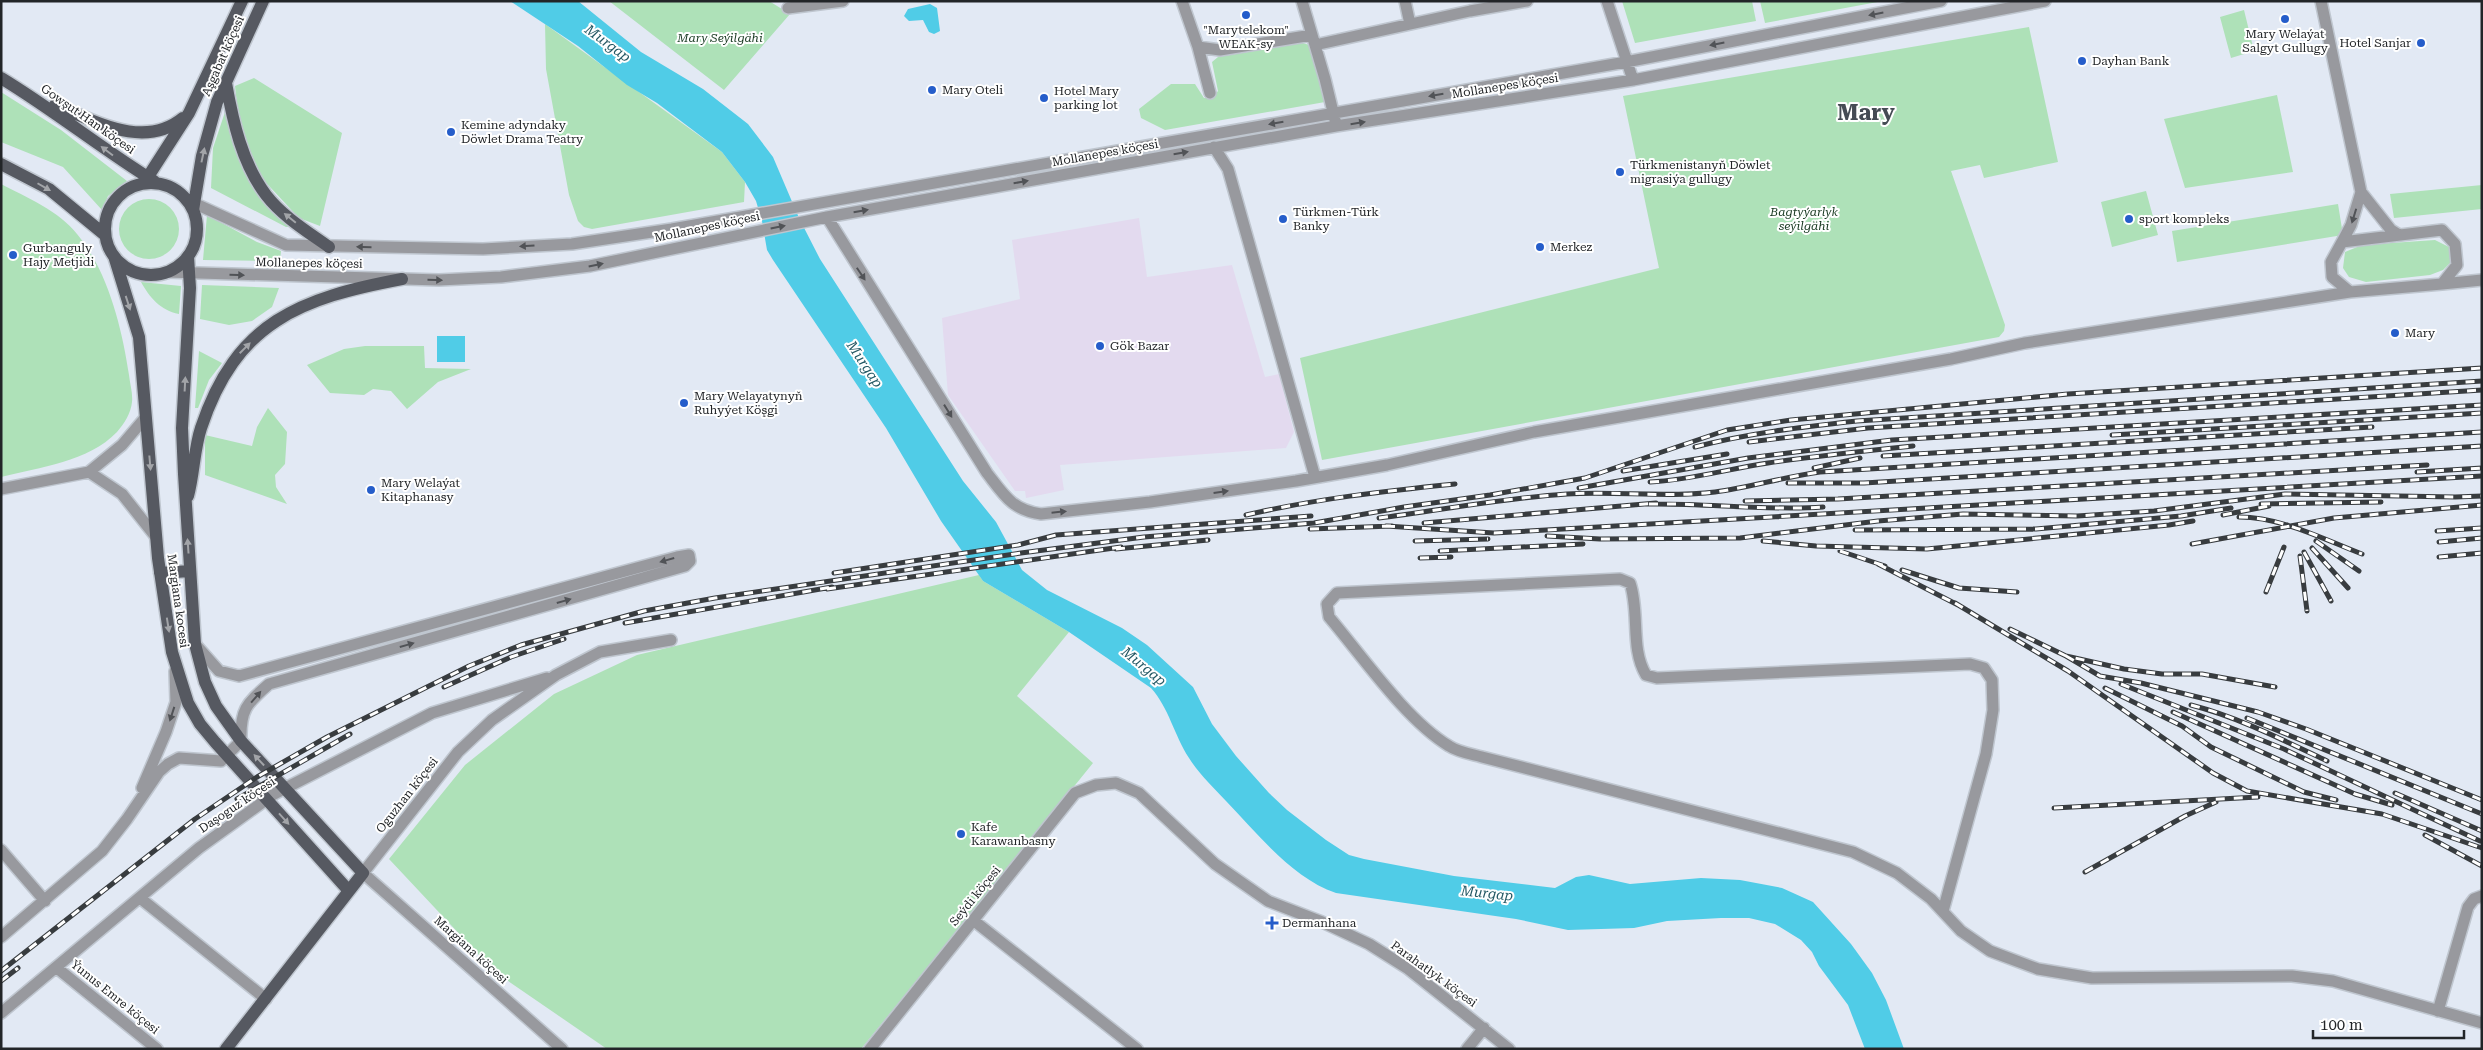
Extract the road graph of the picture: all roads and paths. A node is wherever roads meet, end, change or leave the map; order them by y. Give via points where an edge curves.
1 (242, 1) edge
2 (263, 1) edge
3 (843, 1) edge
4 (1182, 1) edge
5 (1302, 1) edge
6 (1405, 1) edge
7 (1527, 1) edge
8 (1607, 1) edge
9 (1941, 1) edge
10 (2045, 1) edge
11 (2322, 1) edge
12 (788, 8) dead end
13 (1410, 24) junction
14 (1314, 40) junction
15 (1198, 47) junction
16 (1626, 62) junction
17 (1, 78) edge
18 (1632, 80) junction
19 (226, 83) junction
20 (1210, 93) dead end
21 (28, 94) junction
22 (189, 113) junction
23 (1333, 114) junction
24 (1336, 126) junction
25 (1214, 148) junction
26 (1, 164) edge
27 (150, 181) junction
28 (2361, 192) junction
29 (191, 205) junction
30 (827, 217) junction
31 (672, 229) junction
32 (2400, 234) junction
33 (105, 235) junction
34 (2342, 242) junction
35 (329, 247) junction
36 (676, 247) junction
37 (114, 256) junction
38 (188, 256) junction
39 (166, 272) junction
40 (189, 273) junction
41 (402, 279) junction
42 (2482, 280) edge
43 (2442, 284) junction
44 (2350, 292) junction
45 (146, 418) junction
46 (89, 472) junction
47 (1316, 477) junction
48 (1, 489) edge
49 (185, 505) junction
50 (156, 537) junction
51 (190, 570) junction
52 (160, 573) junction
53 (441, 622) junction
54 (445, 635) junction
55 (671, 640) dead end
56 (195, 644) junction
57 (175, 666) junction
58 (556, 676) junction
59 (241, 741) junction
60 (227, 755) junction
61 (1116, 783) joint
62 (285, 788) junction
63 (266, 799) junction
64 (136, 804) junction
65 (1, 850) edge
66 (363, 873) junction
67 (349, 891) junction
68 (2482, 896) edge
69 (140, 898) junction
70 (44, 901) junction
71 (1943, 911) junction
72 (972, 920) junction
73 (1, 938) edge
74 (57, 968) junction
75 (266, 999) junction
76 (2438, 1011) junction
77 (1, 1013) edge
78 (2482, 1023) edge
79 (1484, 1028) junction
80 (157, 1049) edge
81 (226, 1049) edge
82 (562, 1049) edge
83 (870, 1049) edge
84 (1138, 1049) edge
85 (1467, 1049) edge
86 (1509, 1049) edge

1 - 22 main road, Aşgabat köçesi
2 - 19 main road, Aşgabat köçesi
3 - 12 street
4 - 15 street
5 - 14 street
6 - 13 street
7 - 13 street
8 - 16 street
9 -> 16 street, Mollanepes köçesi
10 - 18 street, Mollanepes köçesi
11 - 28 street
13 - 14 street
14 - 15 street via 1220,50
14 - 23 street
15 - 20 street
16 - 18 street
16 -> 23 street, Mollanepes köçesi
17 - 21 main road, Gowşut Han köçesi
24 -> 18 street, Mollanepes köçesi
29 -> 19 main road, Aşgabat köçesi via 216,102
35 -> 19 main road via 266,196 240,144
21 - 22 main road via 82,117 141,133 172,128
27 -> 21 main road, Gowşut Han köçesi
22 - 27 main road, Aşgabat köçesi
23 - 24 street
23 -> 31 street, Mollanepes köçesi
24 - 25 street, Mollanepes köçesi
30 -> 25 street, Mollanepes köçesi
25 - 47 street via 1228,169
26 -> 33 main road via 49,189
27 - 29 main road via 178,191
27 - 33 main road via 130,188 114,202 106,221
28 - 32 street via 2391,230
28 -> 34 street
29 - 35 street, Mollanepes köçesi via 286,245
29 - 38 main road via 197,234
36 -> 30 street, Mollanepes köçesi
30 -> 47 street via 986,473 1014,506 1042,514
31 -> 35 street, Mollanepes köçesi via 572,244 483,249
31 - 36 street
32 - 34 street
32 - 43 street via 2442,230 2455,244 2457,265
33 - 37 main road
34 - 44 street via 2331,262 2332,277
41 -> 36 street, Mollanepes köçesi via 501,277 590,266
37 - 39 main road via 138,273
37 -> 45 main road, Margiana kocesi via 139,337
38 - 39 main road
38 - 40 main road, Margiana kocesi
39 - 40 street, Mollanepes köçesi
40 -> 41 street, Mollanepes köçesi
49 -> 40 main road, Margiana kocesi via 182,428
49 -> 41 main road via 194,476 200,430 215,392 235,359 269,324 306,304 351,288
42 - 43 street
43 - 44 street
44 - 47 street via 2025,343 1951,359 1534,432
45 - 46 street via 122,445
45 -> 50 main road, Margiana kocesi
46 - 48 street
46 - 50 street via 122,494
51 -> 49 main road, Margiana kocesi
50 - 52 main road, Margiana kocesi
51 - 52 main road
51 - 56 main road, Margiana kocesi
52 -> 57 main road, Margiana kocesi
53 - 54 street
54 -> 53 street via 685,566 690,561 688,555
53 - 56 street via 239,676 219,671
59 -> 54 street via 241,717 255,696 269,684
55 - 58 street, Oguzhan köçesi via 600,652
56 - 59 main road, Margiana kocesi via 205,682 216,706
57 - 60 main road, Margiana kocesi via 200,724
57 -> 64 street via 176,702
58 - 62 street, Daşoguz köçesi via 432,713
58 - 66 street, Oguzhan köçesi via 492,720 458,752
59 - 60 street
62 -> 59 main road, Margiana kocesi
60 - 63 main road, Margiana kocesi
60 - 64 street via 221,761 179,758 168,764
61 - 72 street, Seýdi köçesi via 1074,793
61 - 79 street, Parahatlyk köçesi via 1139,793 1215,864 1268,901 1369,944 1407,968
62 - 63 street, Daşoguz köçesi
62 - 66 main road, Margiana kocesi
63 -> 67 main road, Margiana kocesi
63 - 69 street, Daşoguz köçesi via 199,848
64 - 70 street via 102,851
65 - 70 street
66 - 67 main road, Oguzhan köçesi
66 - 82 street, Margiana köçesi
67 - 75 main road, Oguzhan köçesi
68 - 76 street via 2474,899 2468,907
69 - 74 street, Daşoguz köçesi
69 - 75 street
70 - 73 street
71 - 71 street via 1897,873 1853,852 1450,747 1399,701 1329,617 1327,604 1337,593 1620,580 1630,583 1634,595 1640,664 1646,675 1657,678 1970,664 1984,668 1992,680 1993,710 1986,754
71 - 76 street via 1961,930 1990,951 2038,969 2092,978 2292,976 2333,981
72 - 83 street, Seýdi köçesi
72 - 84 street
74 - 77 street, Daşoguz köçesi
74 - 80 street, Ýunus Emre köçesi
75 - 81 main road, Oguzhan köçesi
76 - 78 street
79 - 85 street
79 - 86 street, Parahatlyk köçesi

